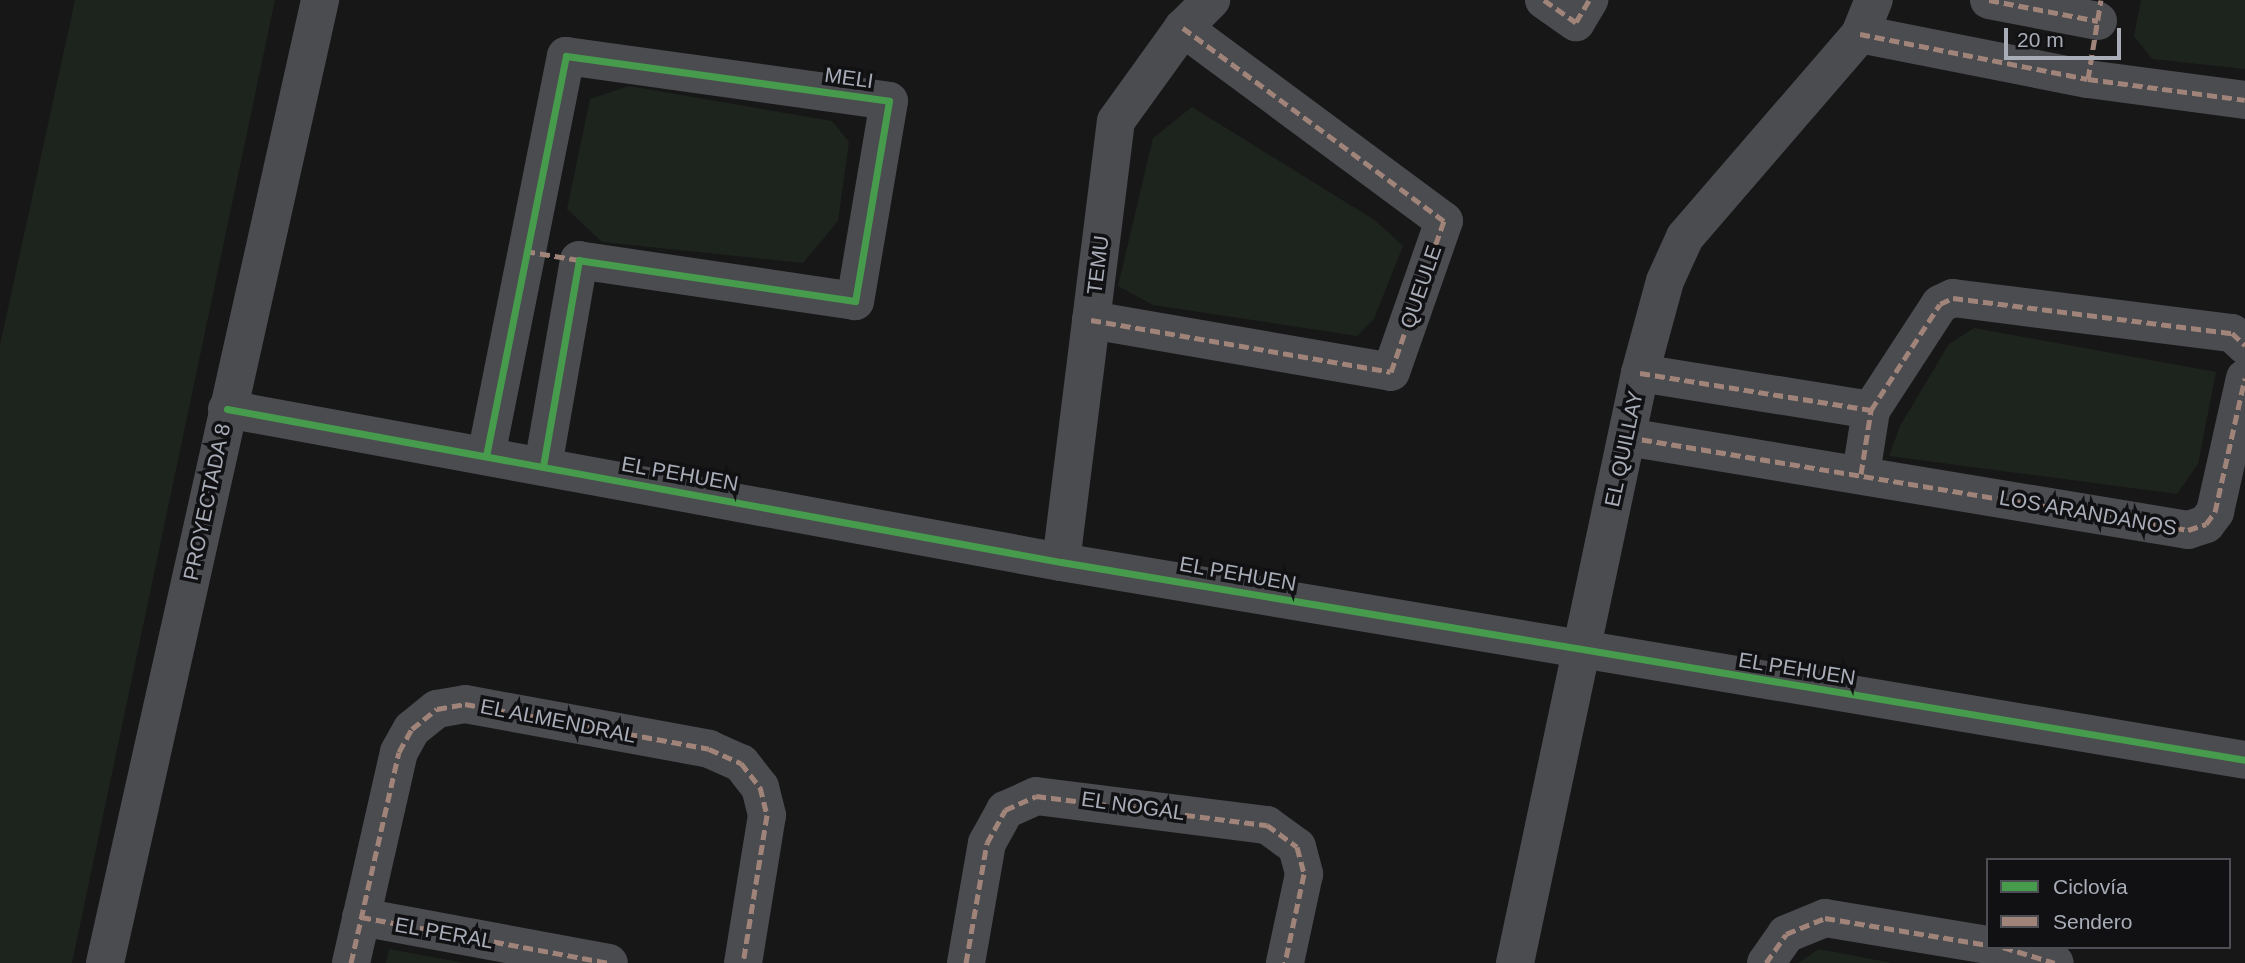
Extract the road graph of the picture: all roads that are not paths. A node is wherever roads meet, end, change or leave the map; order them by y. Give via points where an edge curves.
1 (320, 0) edge
2 (1211, 0) edge
3 (1544, 0) edge
4 (1589, 0) edge
5 (1989, 0) edge
6 (2099, 10) edge
7 (1867, 17) edge
8 (1183, 28) junction
9 (2088, 79) junction
10 (2245, 100) edge
11 (525, 251) junction
12 (579, 260) junction
13 (1091, 320) junction
14 (2245, 345) edge
15 (1640, 373) junction
16 (2245, 378) edge
17 (227, 409) junction
18 (1871, 410) junction
19 (1627, 437) junction
20 (486, 456) junction
21 (543, 467) junction
22 (1861, 474) junction
23 (1061, 562) junction
24 (1581, 652) junction
25 (2245, 760) edge
26 (362, 918) junction
27 (1986, 945) edge
28 (2009, 949) edge
29 (105, 963) edge
30 (351, 963) edge
31 (609, 963) edge
32 (743, 963) edge
33 (966, 963) edge
34 (1285, 963) edge
35 (1515, 963) edge
36 (1766, 963) edge
37 (2054, 963) edge

1 - 17 street, PROYECTADA 8
2 - 8 street, TEMU
3 - 4 street via 1576,22
5 - 6 street
6 - 9 street
7 - 9 street
7 - 15 street, EL QUILLAY via 1685,237 1665,281
8 - 13 street, TEMU via 1115,121
8 - 13 street, QUEULE via 1444,221 1391,372
9 - 10 street
11 - 12 street, MELI
11 - 12 street, MELI via 566,56 889,101 855,301
11 - 20 street, MELI
12 - 21 street
13 - 23 street, TEMU
14 - 18 street via 2232,333 1953,298 1940,304
15 - 18 street
15 - 19 street, EL QUILLAY
16 - 22 street, LOS ARANDANOS via 2215,512 2206,524 2188,530
17 - 20 street, EL PEHUEN
17 - 29 street, PROYECTADA 8
18 - 22 street
19 - 22 street, LOS ARANDANOS
19 - 24 street, EL QUILLAY
20 - 21 street, EL PEHUEN
21 - 23 street, EL PEHUEN
23 - 24 street, EL PEHUEN
24 - 25 street, EL PEHUEN
24 - 35 street, EL QUILLAY
26 - 30 street, EL ALMENDRAL
26 - 31 street, EL PERAL
26 - 32 street, EL ALMENDRAL via 399,752 412,729 437,709 465,704 709,749 741,763 760,787 767,815
27 - 36 street via 1825,918 1786,934
28 - 37 street
33 - 34 street, EL NOGAL via 987,843 1004,810 1036,796 1267,825 1297,847 1304,874

